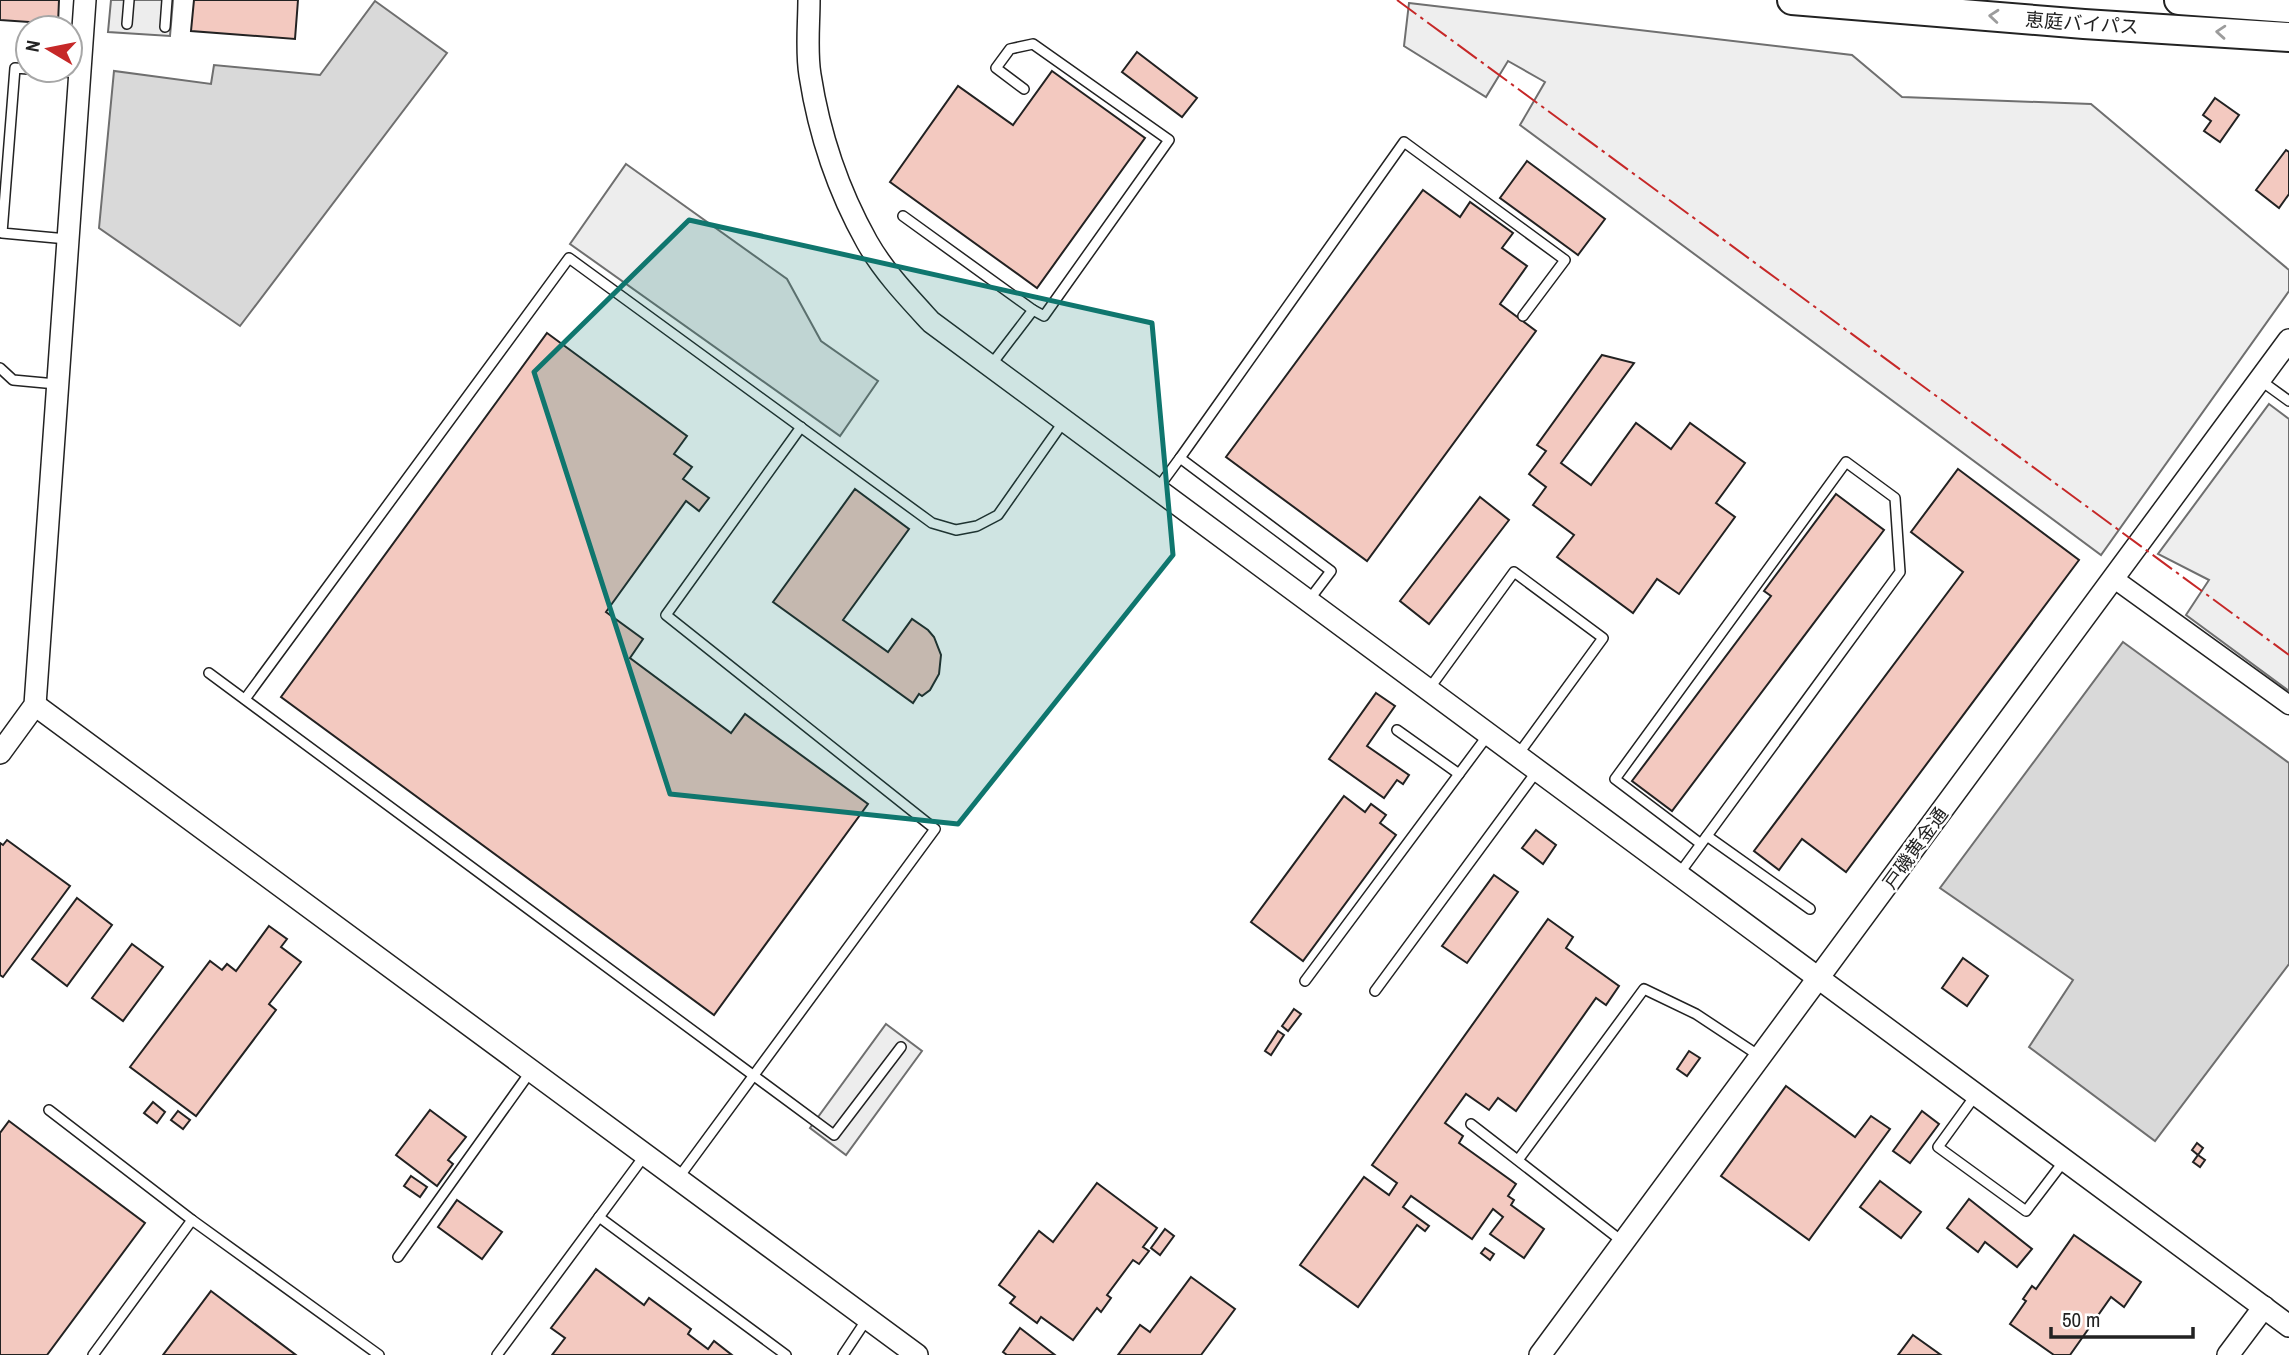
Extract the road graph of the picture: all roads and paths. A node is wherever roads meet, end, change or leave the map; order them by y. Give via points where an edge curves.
1 (129, 0) edge
2 (167, 0) edge
3 (809, 0) edge
4 (1792, 0) edge
5 (2179, 0) edge
6 (2289, 8) edge
7 (127, 24) dead end
8 (165, 27) dead end
9 (2289, 37) edge
10 (14, 81) edge
11 (79, 84) edge
12 (1024, 89) dead end
13 (903, 216) dead end
14 (68, 239) junction
15 (1033, 310) junction
16 (1523, 316) dead end
17 (2289, 340) edge
18 (990, 367) junction
19 (0, 368) edge
20 (2260, 380) junction
21 (58, 384) junction
22 (2289, 401) edge
23 (1064, 421) junction
24 (801, 427) junction
25 (1180, 458) junction
26 (1157, 490) junction
27 (2113, 578) junction
28 (1308, 601) junction
29 (209, 673) dead end
30 (1428, 690) junction
31 (245, 699) junction
32 (35, 705) junction
33 (2289, 705) edge
34 (1397, 730) dead end
35 (1488, 735) junction
36 (0, 753) edge
37 (1517, 756) junction
38 (1537, 771) junction
39 (1459, 774) junction
40 (1704, 840) junction
41 (1678, 875) junction
42 (1810, 909) dead end
43 (1818, 979) junction
44 (1305, 981) dead end
45 (1375, 991) dead end
46 (901, 1047) dead end
47 (1761, 1057) junction
48 (531, 1070) junction
49 (753, 1076) junction
50 (1975, 1096) junction
51 (49, 1110) dead end
52 (1471, 1124) dead end
53 (645, 1155) junction
54 (1518, 1160) junction
55 (2064, 1161) junction
56 (677, 1179) junction
57 (599, 1217) junction
58 (192, 1220) junction
59 (1624, 1243) junction
60 (398, 1257) dead end
61 (2264, 1307) junction
62 (867, 1318) junction
63 (2289, 1326) edge
64 (93, 1355) edge
65 (379, 1355) edge
66 (497, 1355) edge
67 (786, 1355) edge
68 (844, 1355) edge
69 (917, 1355) edge
70 (1540, 1355) edge
71 (2228, 1355) edge

1 - 7 lane
2 - 8 lane
3 - 18 street via 810,73 826,146 867,243 931,322
9 -> 4 highway, 恵庭バイパス
5 - 6 highway
10 - 14 lane via 2,233
11 - 14 street
12 - 15 lane via 996,68 1010,49 1033,44 1169,140 1044,316
13 - 15 lane
14 - 21 street
15 - 18 lane
16 - 25 lane via 1564,260 1404,142
17 - 20 street, 戸磯黄金通
18 - 23 street
19 - 21 lane via 13,380
20 - 22 lane
20 - 27 street, 戸磯黄金通
21 - 32 street
23 - 24 lane via 998,515 978,526 956,530 932,523
23 - 26 street
24 - 31 lane via 569,258
24 - 49 lane via 666,615 935,829
25 - 26 lane
25 - 28 lane via 1331,570
26 - 28 street
27 - 33 street
27 - 43 street, 戸磯黄金通
28 - 30 street
29 - 31 lane
30 - 35 street
30 - 37 lane via 1514,572 1603,638
31 - 49 lane
32 - 36 street
32 - 48 street
34 - 39 lane
35 - 37 street
35 - 39 lane
37 - 38 street
38 - 41 street
38 - 45 lane
39 - 44 lane
40 - 40 lane via 1615,779 1846,462 1895,498 1900,572
40 - 41 lane
40 - 42 lane
41 - 43 street
43 - 47 street, 戸磯黄金通
43 - 50 street
46 - 49 lane via 834,1135
47 - 54 lane via 1696,1014 1644,989
47 - 59 street, 戸磯黄金通
48 - 53 street
48 - 60 lane
49 - 56 lane
50 - 55 street
50 - 55 lane via 1938,1147 2026,1211
51 - 58 lane
52 - 54 lane
53 - 56 street
53 - 57 lane
54 - 59 lane
55 - 61 street
56 - 62 street
57 - 66 lane
57 - 67 lane
58 - 64 lane
58 - 65 lane
59 - 70 street, 戸磯黄金通
61 - 63 street
61 - 71 street
62 - 68 lane
62 - 69 street

